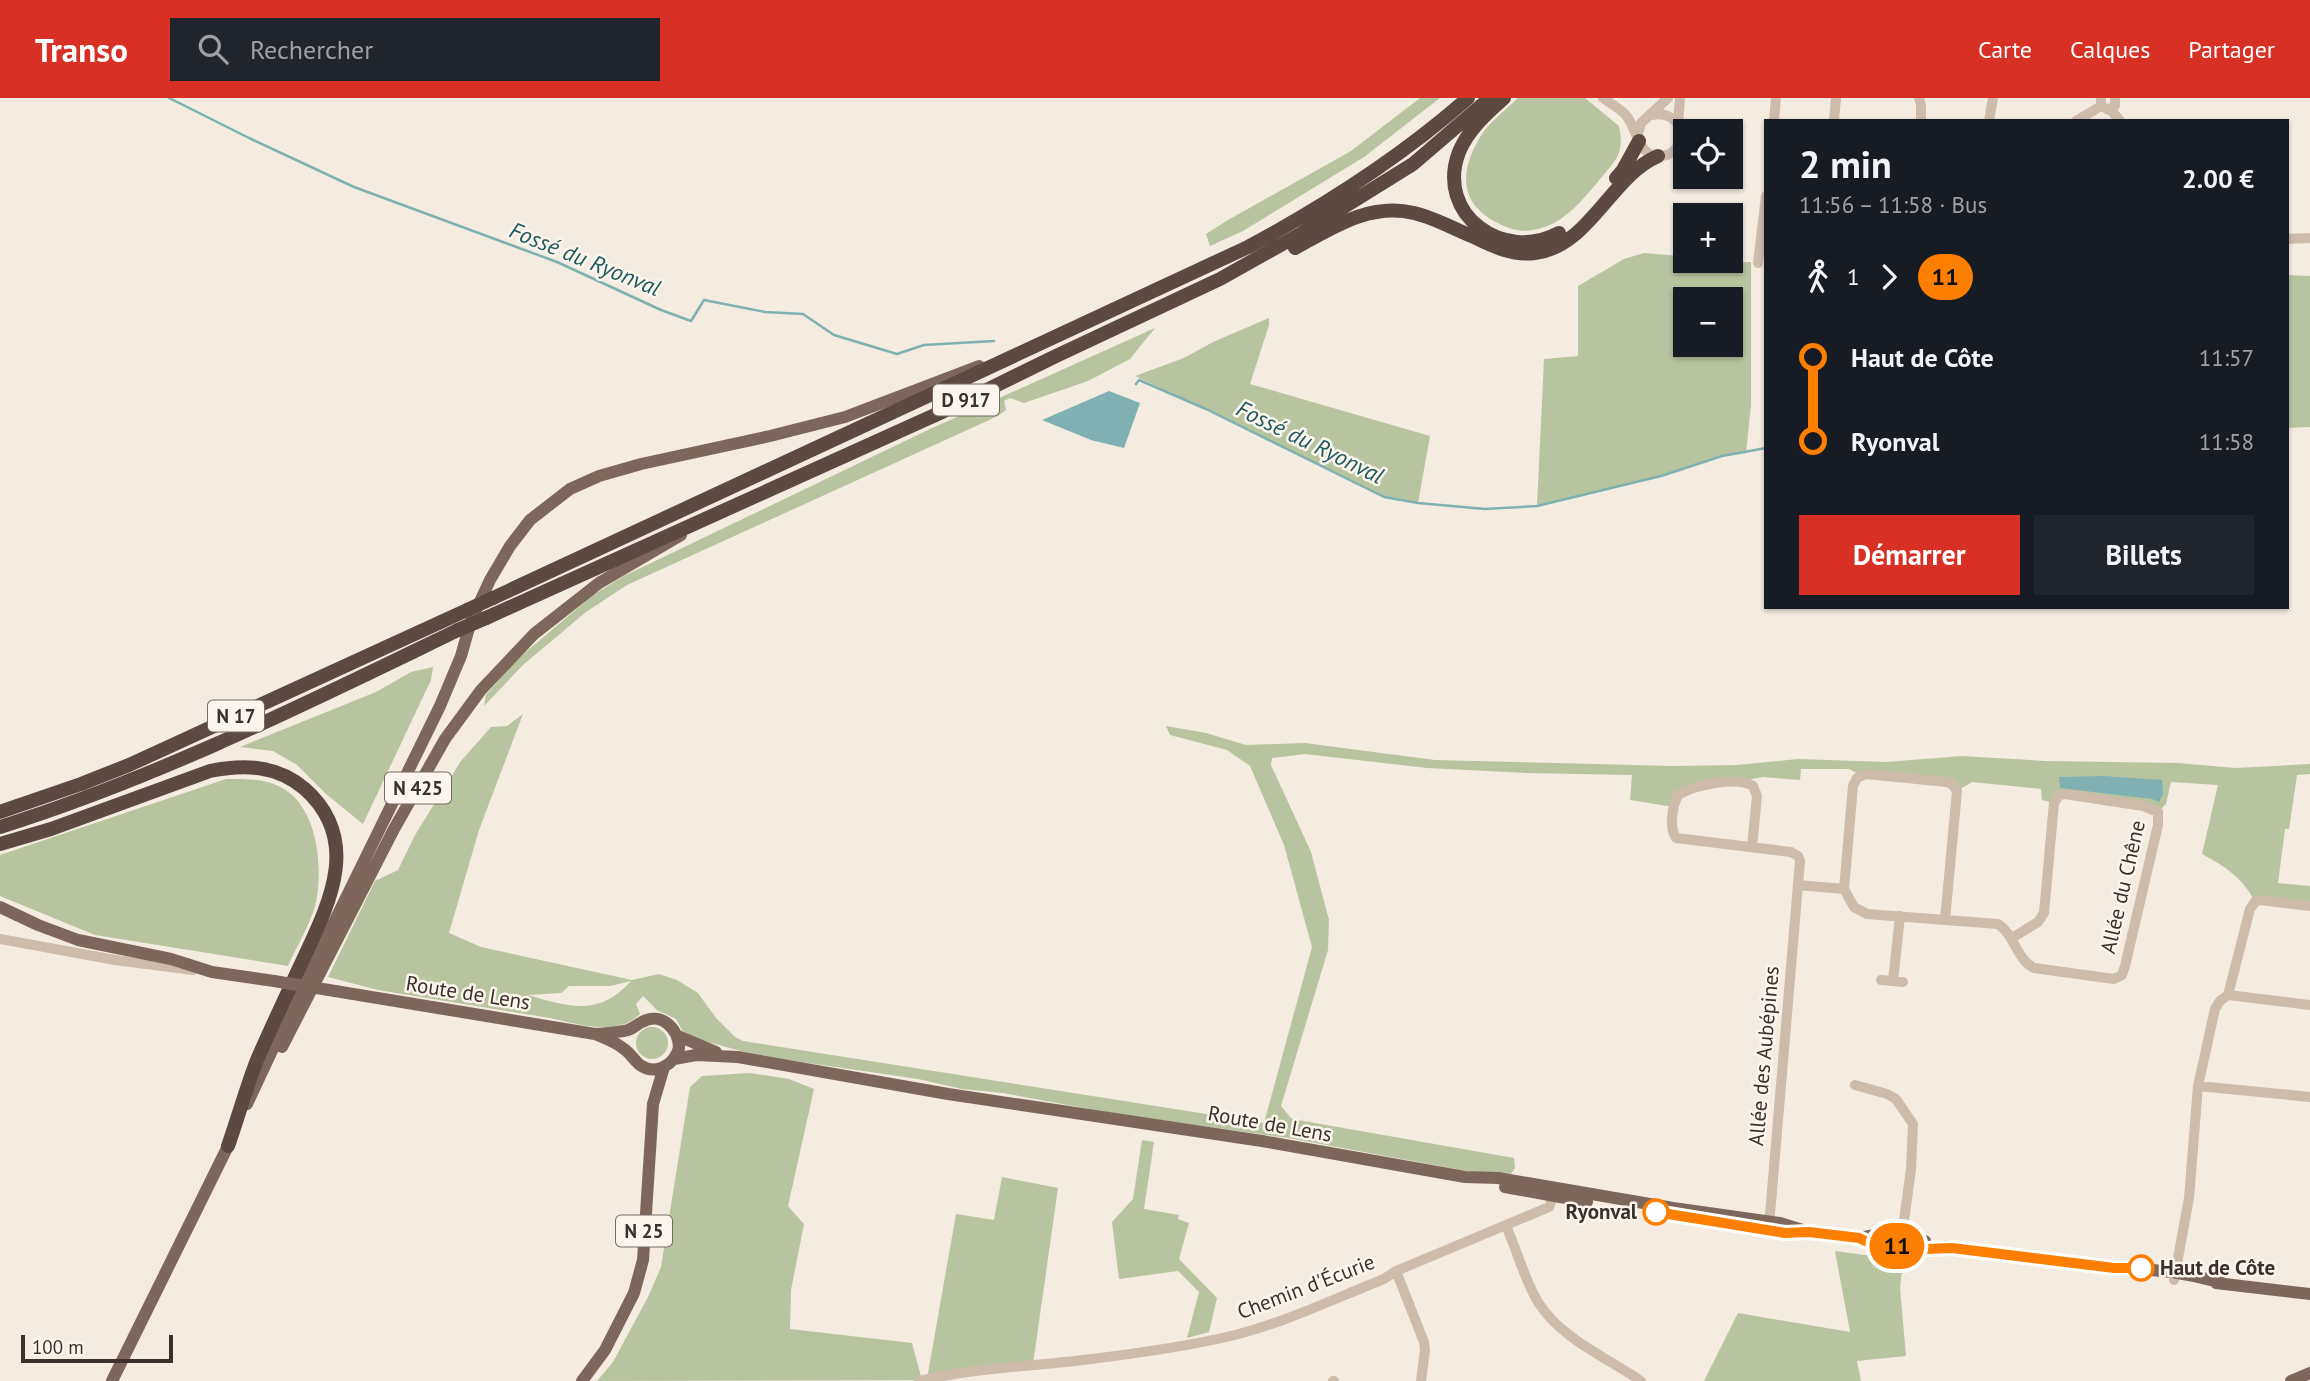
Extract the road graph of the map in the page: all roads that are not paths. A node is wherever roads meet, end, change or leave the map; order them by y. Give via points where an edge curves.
1 (1468, 98) edge
2 (1490, 98) edge
3 (1504, 98) edge
4 (1602, 98) edge
5 (1668, 98) edge
6 (1680, 98) edge
7 (1776, 98) edge
8 (1836, 98) edge
9 (1919, 98) edge
10 (1993, 98) edge
11 (2115, 98) edge
12 (2101, 102) edge
13 (2111, 110) junction
14 (1625, 114) junction
15 (1650, 116) junction
16 (1673, 119) edge
17 (1678, 119) edge
18 (1774, 119) edge
19 (1833, 119) edge
20 (1920, 119) edge
21 (1989, 119) edge
22 (2079, 119) edge
23 (2118, 119) edge
24 (1638, 138) junction
25 (1673, 151) edge
26 (1658, 156) junction
27 (1764, 213) edge
28 (2310, 238) edge
29 (2289, 239) edge
30 (1758, 263) dead end
31 (1220, 279) junction
32 (1009, 359) junction
33 (709, 517) junction
34 (467, 610) joint
35 (458, 630) joint
36 (0, 812) edge
37 (0, 827) edge
38 (0, 844) edge
39 (1752, 847) junction
40 (1798, 885) junction
41 (1844, 889) junction
42 (2310, 906) edge
43 (0, 907) edge
44 (1900, 916) junction
45 (1945, 920) junction
46 (2012, 938) junction
47 (0, 939) edge
48 (212, 972) junction
49 (1881, 980) dead end
50 (2228, 995) junction
51 (2310, 1005) edge
52 (635, 1028) junction
53 (595, 1034) junction
54 (678, 1036) junction
55 (632, 1055) junction
56 (722, 1055) junction
57 (669, 1063) junction
58 (1855, 1085) dead end
59 (2198, 1086) junction
60 (2310, 1097) edge
61 (228, 1146) junction
62 (1556, 1192) junction
63 (1506, 1226) junction
64 (1769, 1226) junction
65 (1901, 1242) junction
66 (1396, 1271) junction
67 (2175, 1276) junction
68 (2310, 1294) edge
69 (2310, 1373) edge
70 (112, 1381) edge
71 (582, 1381) edge
72 (920, 1381) edge
73 (1421, 1381) edge
74 (1641, 1381) edge
75 (2291, 1381) edge

1 - 32 highway, D 917 via 1394,158 1296,221
2 - 31 highway, D 917 via 1413,164
3 - 24 highway via 1466,140 1455,166 1454,188 1471,222 1501,239 1534,243 1566,229 1623,170
4 - 14 street
5 - 15 street
6 - 17 street
7 - 18 street
8 - 19 street
9 - 20 street
10 - 21 street
11 - 13 street
12 - 13 street
12 - 22 street
13 - 23 street
14 - 15 street
14 - 24 street
15 - 16 street via 1658,113
15 - 24 street via 1642,123
24 - 26 street via 1648,153
25 - 26 street
26 - 31 highway via 1631,173 1574,234 1544,251 1523,254 1498,248 1430,218 1387,210 1350,219 1250,271
27 - 30 street
28 - 29 street
31 - 33 highway, D 917
32 - 34 highway, D 917, bridge
32 - 61 main road, N 425 via 969,369 845,417 598,476 570,489 530,520 485,590 440,706
33 - 35 highway, D 917, bridge
33 - 61 main road, N 425 via 599,583 534,634 463,712 394,829
34 - 36 highway, N 17 via 129,765
35 - 37 highway, N 17 via 236,737
38 - 61 highway via 228,767 276,772 302,787 323,809 336,846 331,896 256,1062
39 - 39 street via 1757,796 1753,786 1725,782 1678,795 1672,830 1676,838
39 - 40 street, Allée des Aubépines via 1796,853 1800,860
40 - 41 street
40 - 64 street, Allée des Aubépines
41 - 44 street via 1858,911
41 - 45 street via 1857,778 1866,774 1947,782 1957,791
42 - 50 street via 2260,901 2252,905
43 - 48 main road, Route de Lens via 78,940
44 - 45 street
44 - 49 street via 1898,982
45 - 46 street via 1998,924
46 - 46 street, Allée du Chêne via 2034,968 2118,978 2125,966 2158,825 2155,809 2059,795 2054,803 2044,912 2038,922
47 - 48 street
48 - 53 main road, Route de Lens, bridge
50 - 51 street
50 - 59 street via 2215,1009
52 - 53 main road
52 - 54 main road via 648,1020 661,1020
52 - 55 main road via 629,1041
53 - 55 main road
54 - 56 main road
54 - 57 main road via 679,1048
55 - 57 main road via 645,1068
56 - 57 main road, Route de Lens via 696,1055
56 - 62 main road, Route de Lens via 1465,1177 1498,1178
57 - 71 main road, N 25 via 653,1104 643,1260 634,1293 605,1350
58 - 65 street via 1896,1099 1913,1124
59 - 60 street
59 - 67 street via 2189,1198
61 - 70 main road, N 425
62 - 63 street, Chemin d'Écurie via 1549,1208
62 - 64 main road, Route de Lens
63 - 66 street, Chemin d'Écurie
63 - 74 street via 1537,1301 1553,1321
64 - 65 main road, Route de Lens via 1859,1238 1873,1235
65 - 67 main road, Route de Lens
66 - 72 street, Chemin d'Écurie via 1322,1304 1231,1336
66 - 73 street via 1424,1342
67 - 68 main road, Route de Lens
69 - 75 main road

